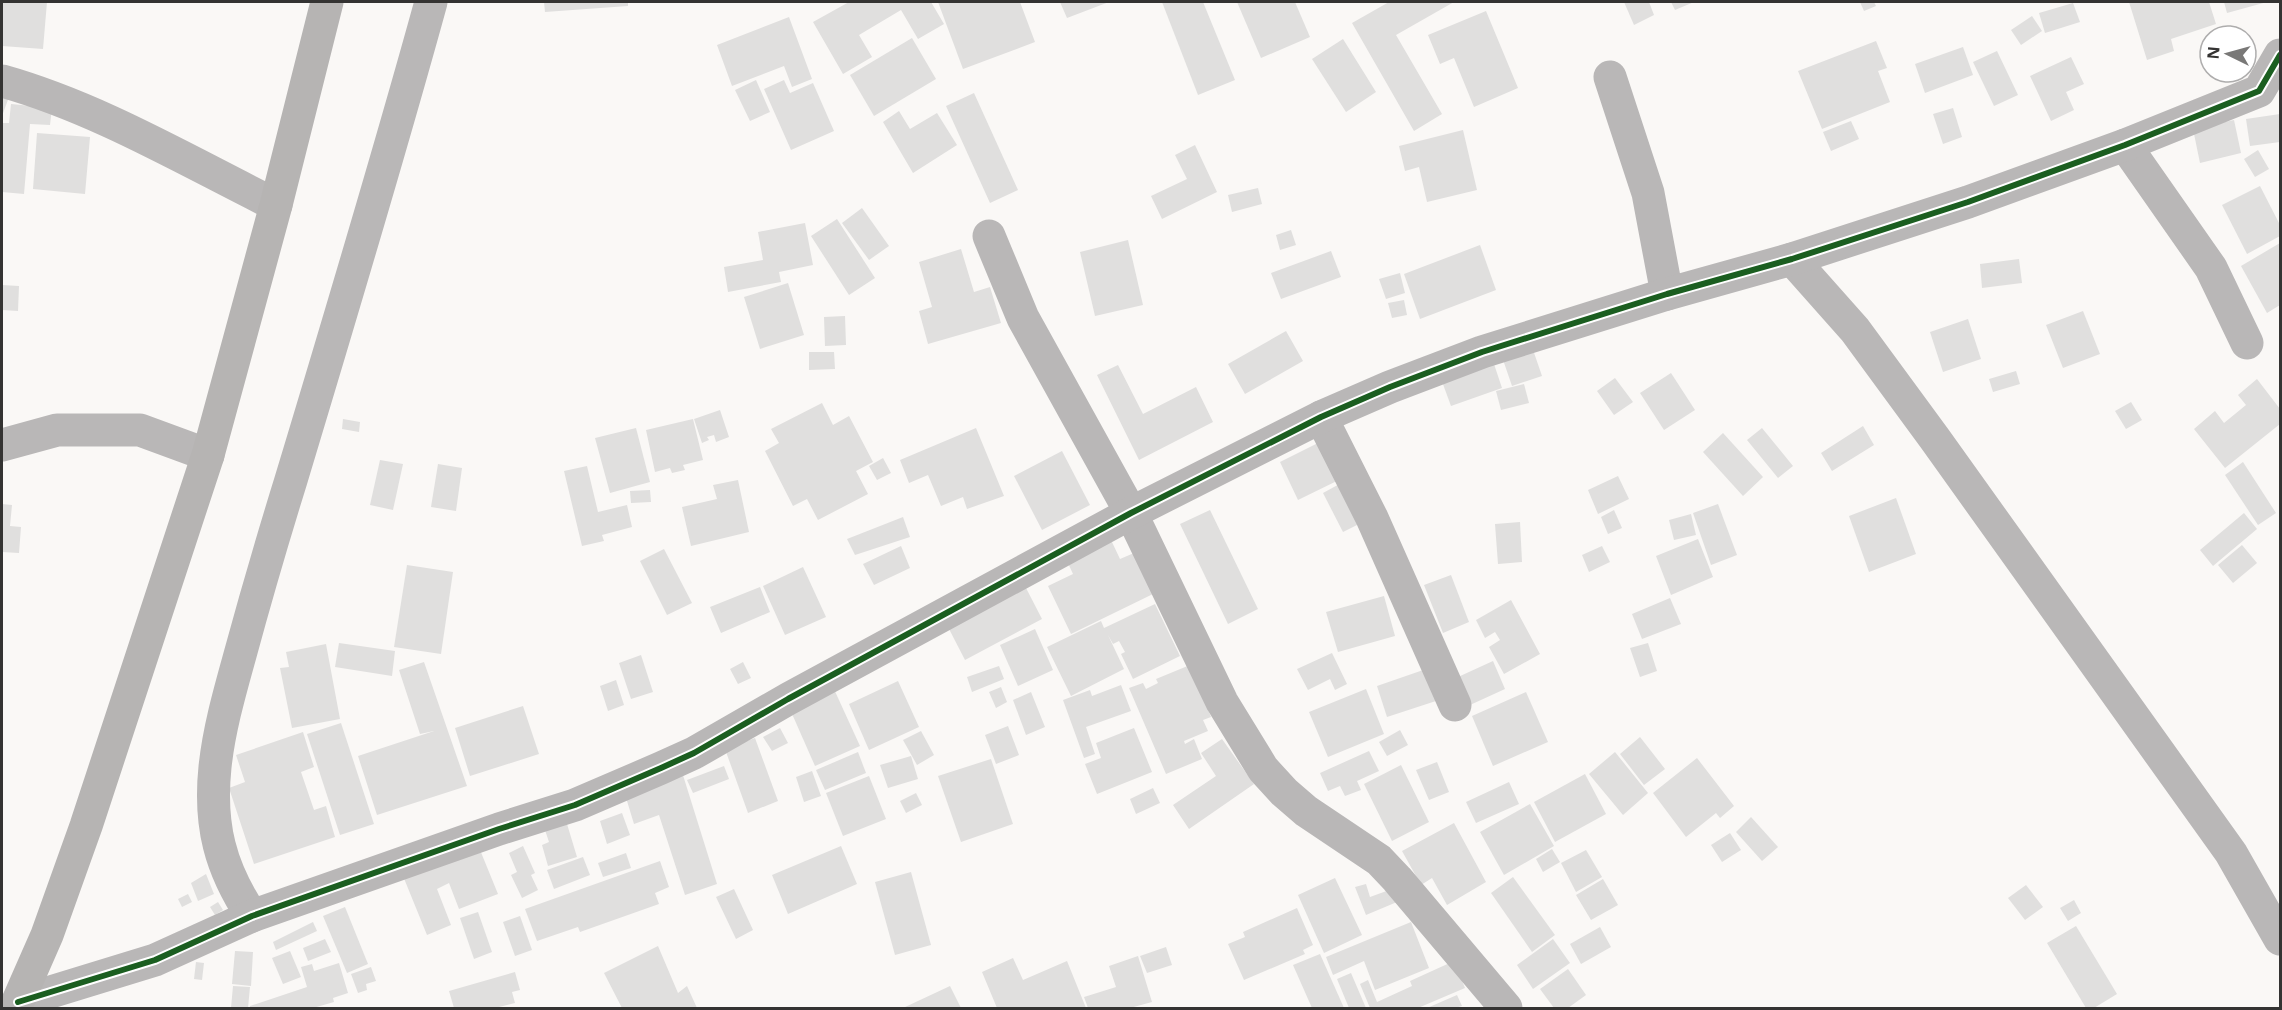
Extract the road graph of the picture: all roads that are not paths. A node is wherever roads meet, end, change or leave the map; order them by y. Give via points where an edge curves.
1 (327, 2) edge
2 (431, 2) edge
3 (2280, 56) edge
4 (1610, 77) dead end
5 (2, 81) edge
6 (2270, 97) edge
7 (2125, 146) junction
8 (276, 205) junction
9 (989, 236) dead end
10 (1792, 259) junction
11 (1667, 294) junction
12 (2247, 343) dead end
13 (1321, 417) junction
14 (2, 444) edge
15 (208, 455) junction
16 (1131, 513) junction
17 (1455, 705) dead end
18 (252, 916) junction
19 (2280, 939) edge
20 (16, 1005) edge
21 (1506, 1008) edge

1 - 8 highway
2 - 18 street via 224,715 215,767 214,815 219,851 235,890
3 - 6 street
4 - 11 street via 1648,193
5 - 8 street via 91,112
6 - 7 street
7 - 10 street
7 - 12 street via 2211,268
8 - 15 highway
9 - 16 street via 1023,318
10 - 11 street
10 - 19 street via 1855,330 1942,448 2231,853
11 - 13 street via 1482,352
13 - 16 street
13 - 17 street via 1372,518
14 - 15 street via 57,430 140,430
15 - 20 highway via 86,826 47,935
16 - 18 street via 683,758 575,805
16 - 21 street via 1222,702 1263,769 1306,811 1379,860
18 - 20 street via 155,960

